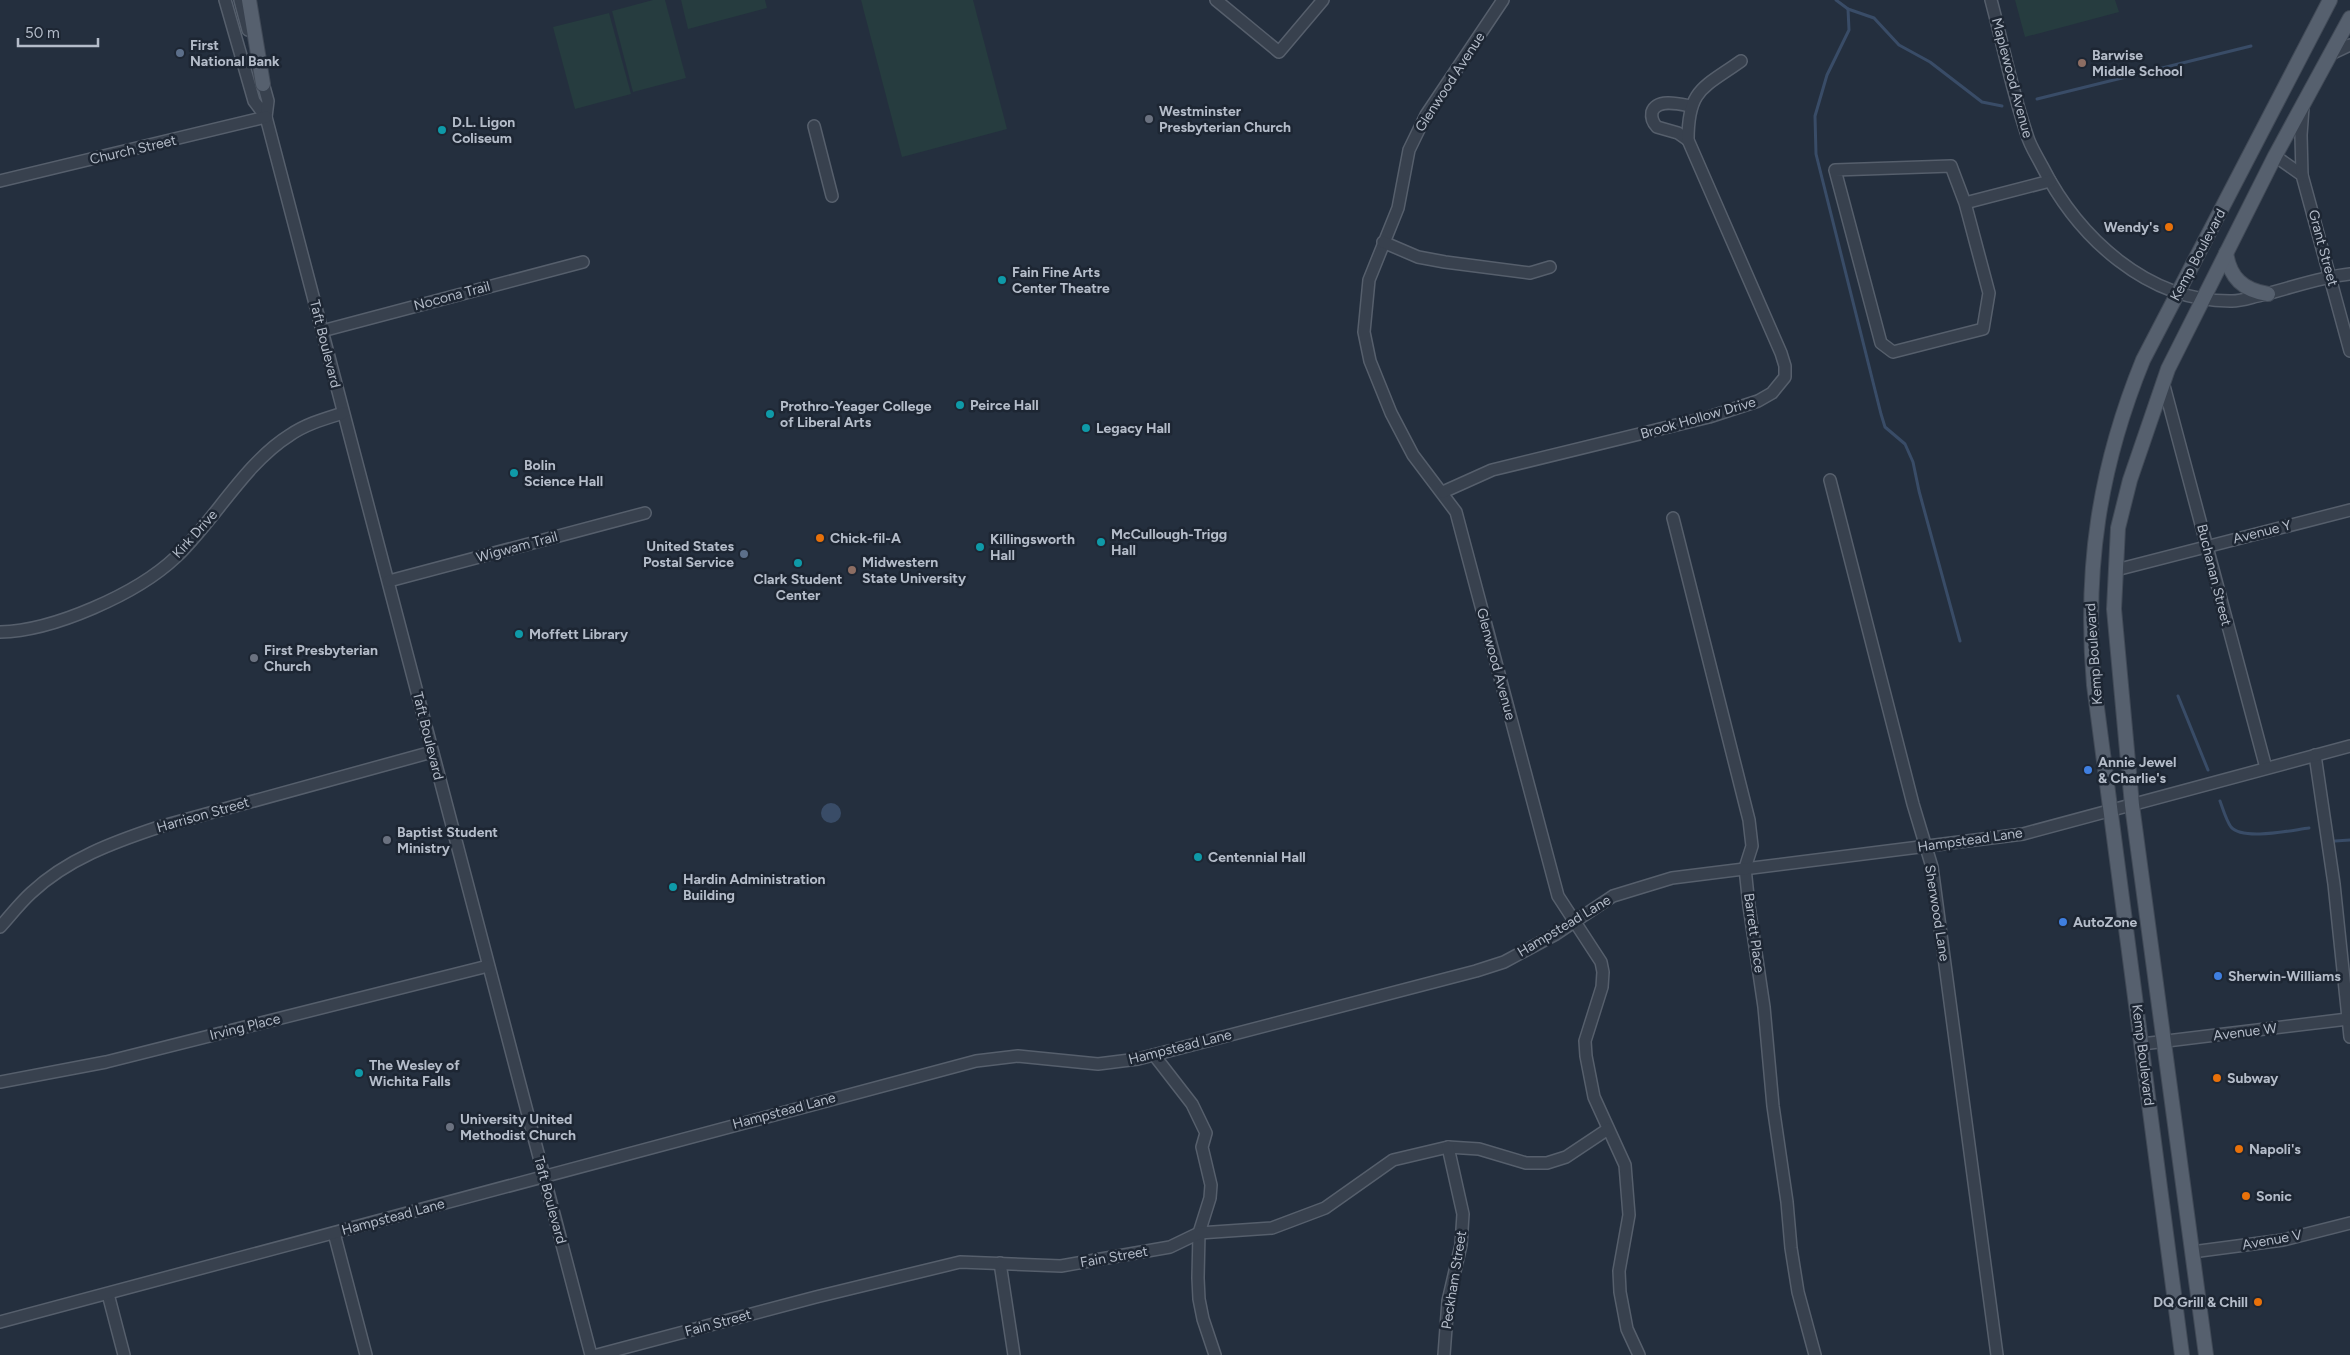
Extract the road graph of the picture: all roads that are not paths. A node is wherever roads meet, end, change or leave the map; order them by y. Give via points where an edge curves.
1 (225, 0) edge
2 (240, 0) edge
3 (249, 0) edge
4 (1216, 0) edge
5 (1323, 0) edge
6 (1503, 0) edge
7 (1991, 0) edge
8 (2330, 0) edge
9 (2350, 18) edge
10 (2350, 45) edge
11 (2331, 54) junction
12 (1741, 61) dead end
13 (263, 84) junction
14 (2304, 105) junction
15 (1690, 106) junction
16 (266, 117) junction
17 (814, 126) dead end
18 (1688, 140) junction
19 (2255, 146) junction
20 (2276, 156) junction
21 (2302, 174) junction
22 (0, 181) edge
23 (2050, 181) junction
24 (832, 196) dead end
25 (1965, 203) junction
26 (1383, 242) junction
27 (2226, 253) junction
28 (583, 262) dead end
29 (2350, 266) edge
30 (1550, 267) dead end
31 (2350, 274) edge
32 (2330, 276) junction
33 (2179, 293) junction
34 (2268, 294) junction
35 (2203, 299) junction
36 (322, 331) junction
37 (2350, 351) edge
38 (2163, 382) junction
39 (343, 413) junction
40 (1830, 480) dead end
41 (1443, 492) junction
42 (2350, 510) edge
43 (646, 513) dead end
44 (1673, 518) dead end
45 (2206, 546) junction
46 (2116, 570) junction
47 (2091, 572) junction
48 (389, 581) junction
49 (0, 632) edge
50 (2350, 746) edge
51 (432, 752) junction
52 (2314, 755) junction
53 (2266, 768) junction
54 (2132, 804) junction
55 (2112, 810) junction
56 (1925, 846) junction
57 (1745, 868) junction
58 (1575, 922) junction
59 (0, 927) edge
60 (488, 966) junction
61 (2348, 1019) junction
62 (2350, 1037) edge
63 (2164, 1042) junction
64 (2142, 1044) junction
65 (1154, 1055) junction
66 (0, 1082) edge
67 (1608, 1130) junction
68 (1448, 1147) junction
69 (544, 1177) junction
70 (2350, 1223) edge
71 (334, 1233) junction
72 (1199, 1233) junction
73 (2192, 1252) junction
74 (2169, 1254) junction
75 (1000, 1263) junction
76 (108, 1294) junction
77 (0, 1322) edge
78 (124, 1355) edge
79 (366, 1355) edge
80 (591, 1355) edge
81 (597, 1355) edge
82 (1014, 1355) edge
83 (1215, 1355) edge
84 (1444, 1355) edge
85 (1639, 1355) edge
86 (1815, 1355) edge
87 (1997, 1355) edge
88 (2182, 1355) edge
89 (2206, 1355) edge

1 - 16 street, Taft Boulevard via 254,101
2 - 13 street, Taft Boulevard
3 - 13 main road
4 - 5 street via 1279,52
6 - 26 street, Glenwood Avenue via 1418,130 1409,150 1398,208
7 - 23 street, Maplewood Avenue via 2027,137
8 - 19 main road, Kemp Boulevard
9 - 11 main road, Kemp Boulevard
10 - 11 street
11 - 14 main road, Kemp Boulevard
12 - 15 street via 1699,91
13 - 16 street, Taft Boulevard via 268,101
14 - 20 main road, Kemp Boulevard
14 - 21 street, Grant Street
15 - 18 street, Brook Hollow Drive
15 - 18 street via 1671,102 1657,106 1651,116 1657,127 1678,133
16 - 22 street, Church Street
16 - 36 street, Taft Boulevard
17 - 24 street
18 - 41 street, Brook Hollow Drive via 1782,353 1786,372 1782,383 1772,394 1737,409 1492,470
19 - 20 main road
19 - 33 main road, Kemp Boulevard
20 - 21 street
20 - 27 main road, Kemp Boulevard
21 - 32 street, Grant Street
23 - 25 street
23 - 33 street, Maplewood Avenue via 2079,223 2106,252 2142,276
25 - 25 street via 1989,292 1983,328 1893,352 1881,343 1835,170 1951,166
26 - 30 street via 1418,256 1445,262 1530,273
26 - 41 street, Glenwood Avenue via 1370,280 1363,319 1370,361 1391,413 1413,455
27 - 34 main road via 2228,266 2243,286
27 - 35 main road, Kemp Boulevard
28 - 36 street, Nocona Trail
29 - 32 street, Maplewood Avenue
31 - 32 street, Maplewood Avenue
32 - 34 street, Maplewood Avenue
32 - 37 street, Grant Street
33 - 35 street, Maplewood Avenue
33 - 47 main road, Kemp Boulevard via 2143,360 2116,433 2101,495
34 - 35 street, Maplewood Avenue via 2234,302
35 - 38 main road, Kemp Boulevard
36 - 39 street, Taft Boulevard
38 - 45 street, Buchanan Street
38 - 46 main road, Kemp Boulevard via 2130,480 2118,528
39 - 48 street, Taft Boulevard
39 - 49 street, Kirk Drive via 314,422 268,451 176,558 135,587 101,606 57,621
40 - 56 street, Sherwood Lane
41 - 58 street, Glenwood Avenue via 1456,512 1558,896
42 - 45 street, Avenue Y
43 - 48 street, Wigwam Trail
44 - 57 street, Barrett Place via 1749,820 1752,846
45 - 46 street, Avenue Y
45 - 53 street, Buchanan Street
46 - 47 main road
46 - 54 main road, Kemp Boulevard via 2114,610
47 - 55 main road, Kemp Boulevard via 2093,677
48 - 51 street, Taft Boulevard
50 - 52 street, Hampstead Lane
51 - 59 street, Harrison Street via 122,840 57,873 32,892
51 - 60 street, Taft Boulevard
52 - 53 street, Hampstead Lane
52 - 61 street via 2334,884
53 - 54 street, Hampstead Lane
54 - 55 street, Hampstead Lane
54 - 63 main road, Kemp Boulevard
55 - 56 street, Hampstead Lane via 2023,834
55 - 64 main road, Kemp Boulevard
56 - 57 street, Hampstead Lane
56 - 87 street, Sherwood Lane via 1932,867
57 - 58 street, Hampstead Lane via 1672,878 1613,896
57 - 86 street, Barrett Place via 1791,1248 1798,1292
58 - 65 street, Hampstead Lane via 1504,962 1484,969
58 - 67 street, Glenwood Avenue via 1604,972 1585,1041 1591,1086
60 - 66 street, Irving Place via 106,1062
60 - 69 street, Taft Boulevard
61 - 62 street
61 - 63 street, Avenue W
63 - 64 street, Avenue W
63 - 73 main road, Kemp Boulevard
64 - 74 main road, Kemp Boulevard
65 - 69 street, Hampstead Lane via 1098,1064 1018,1056 976,1061
65 - 72 street via 1192,1104 1206,1133 1202,1148 1211,1185
67 - 68 street, Fain Street via 1566,1157 1547,1163 1526,1163 1480,1149
67 - 85 street, Glenwood Avenue via 1625,1165 1628,1181 1628,1231 1619,1271 1620,1292 1627,1329
68 - 72 street, Fain Street via 1394,1160 1324,1208 1272,1228
68 - 84 street, Peckham Street via 1463,1214 1461,1245 1448,1301
69 - 71 street, Hampstead Lane
69 - 80 street, Taft Boulevard
70 - 73 street, Avenue V via 2283,1240
71 - 76 street, Hampstead Lane
71 - 79 street
72 - 75 street, Fain Street via 1170,1247 1061,1266
72 - 83 street via 1199,1299
73 - 74 main road
73 - 89 main road, Kemp Boulevard
74 - 88 main road, Kemp Boulevard
75 - 81 street, Fain Street via 960,1262
75 - 82 street
76 - 77 street, Hampstead Lane
76 - 78 street

